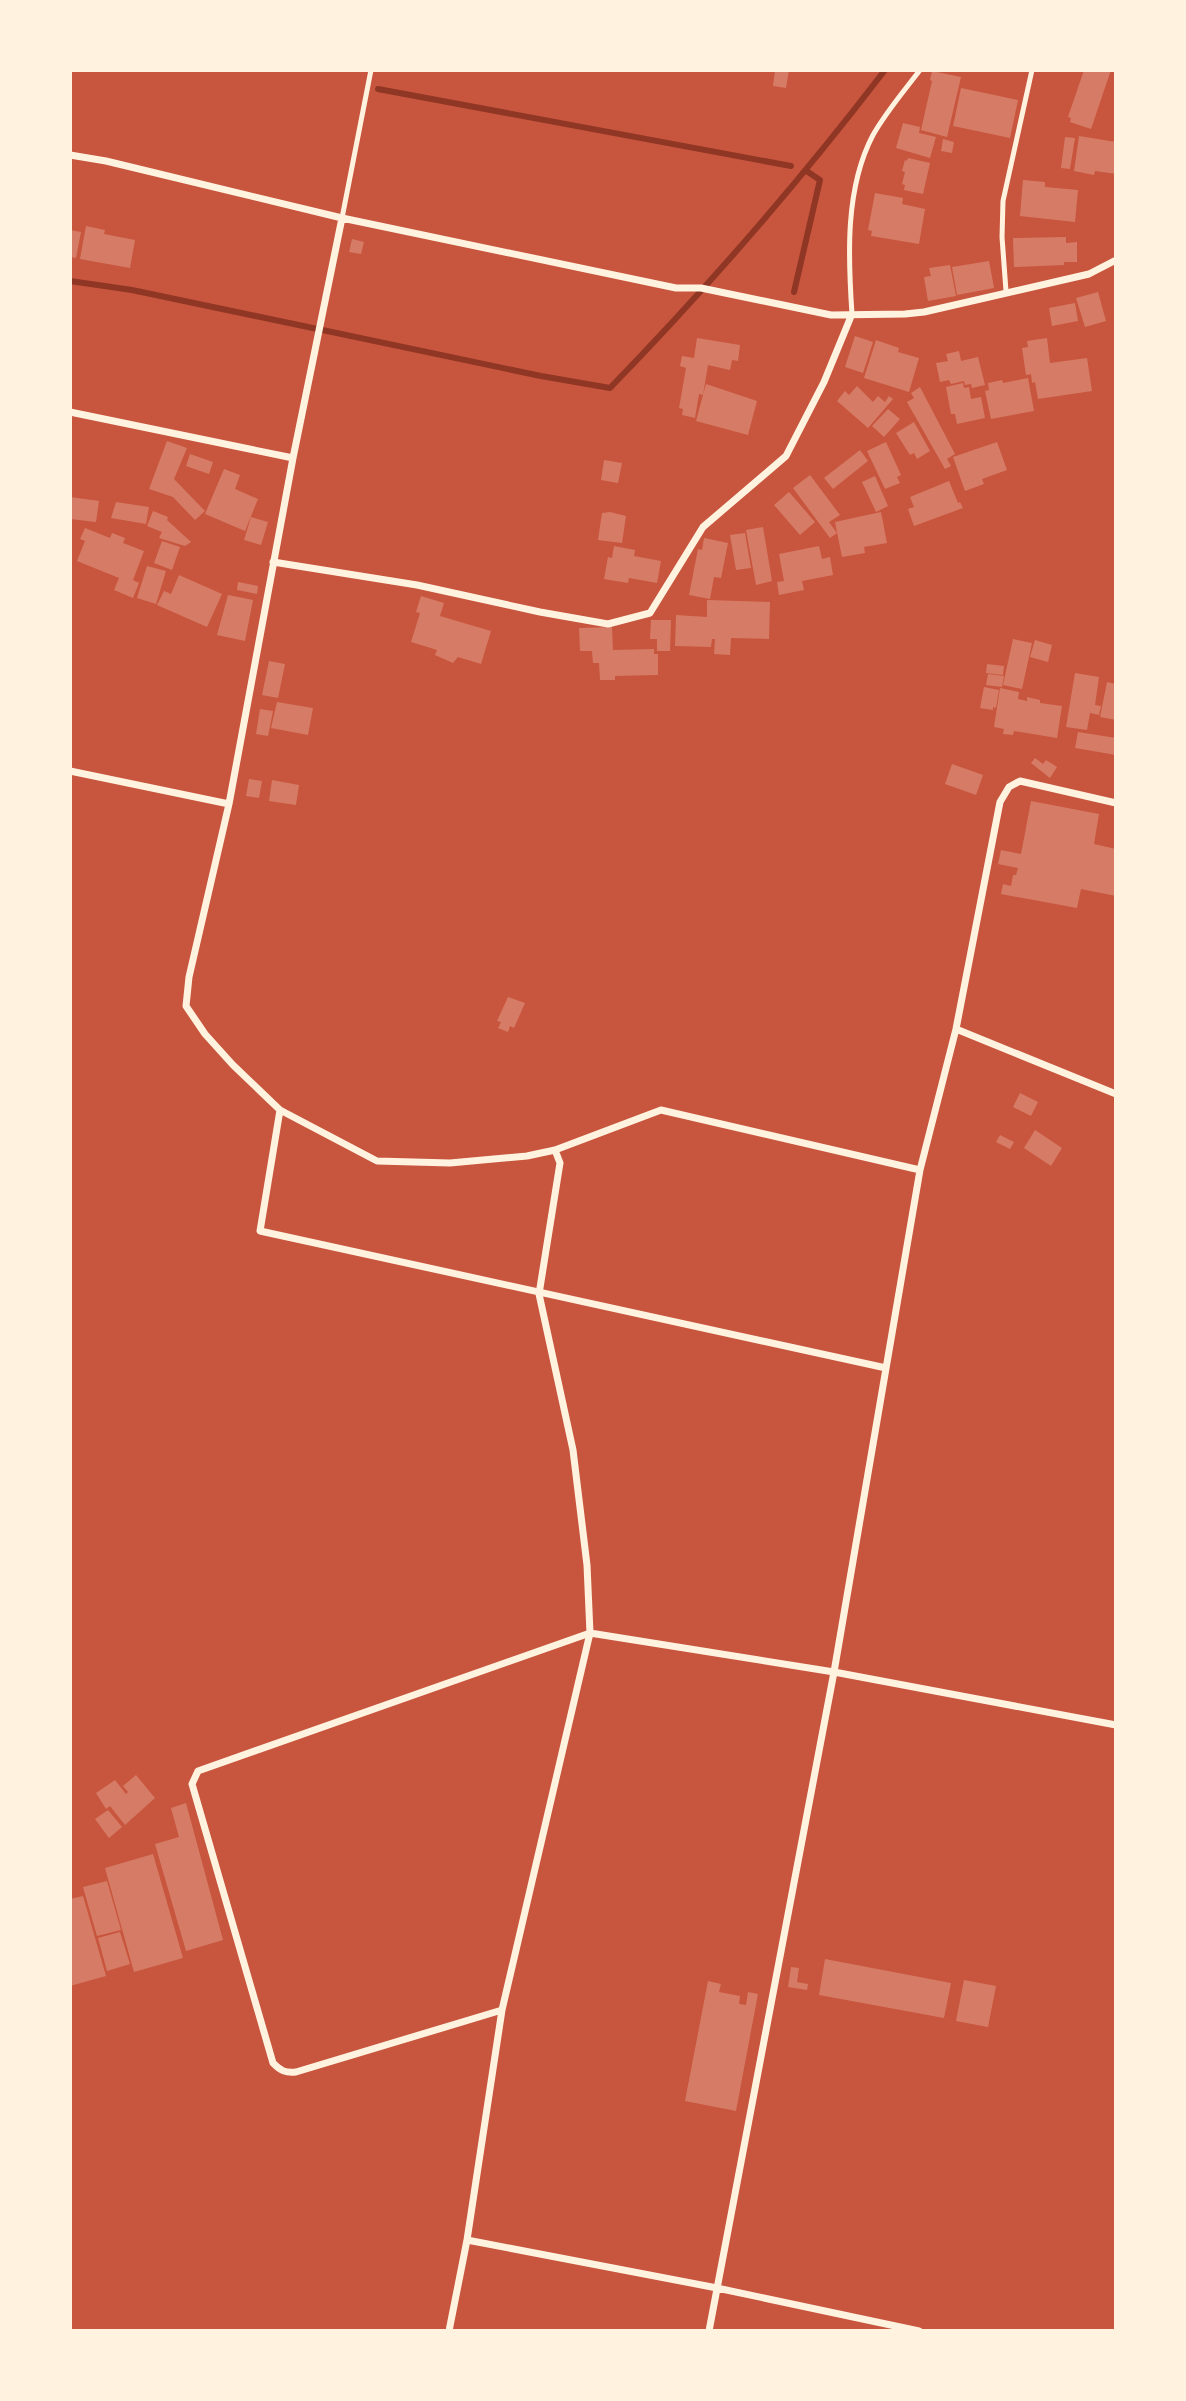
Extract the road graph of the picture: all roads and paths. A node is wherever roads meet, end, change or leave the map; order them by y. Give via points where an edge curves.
1 (370, 70) edge
2 (920, 70) edge
3 (1032, 70) edge
4 (70, 155) edge
5 (342, 218) junction
6 (1116, 260) edge
7 (1006, 292) junction
8 (852, 314) junction
9 (70, 412) edge
10 (293, 458) junction
11 (273, 562) junction
12 (70, 771) edge
13 (1116, 803) edge
14 (229, 804) junction
15 (957, 1029) junction
16 (1116, 1094) edge
17 (280, 1110) junction
18 (555, 1150) junction
19 (920, 1170) junction
20 (539, 1294) junction
21 (886, 1368) junction
22 (590, 1633) junction
23 (834, 1672) junction
24 (1116, 1725) edge
25 (502, 2010) junction
26 (467, 2240) junction
27 (717, 2288) junction
28 (449, 2331) edge
29 (709, 2331) edge
30 (919, 2331) edge

1 - 5 lane
2 - 8 lane via 872,137 860,172 849,236
3 - 7 lane via 1003,201
4 - 5 street
5 - 8 street via 676,288 701,288 831,315
5 - 10 street
6 - 7 street via 1089,274
7 - 8 street via 925,312
8 - 11 street via 824,383 786,456 703,527 650,613 608,624
9 - 10 street
10 - 11 street
11 - 14 street
12 - 14 street
13 - 15 street via 1020,781 1004,793
14 - 17 street via 186,1006 214,1045
15 - 16 street
15 - 19 street
17 - 18 street via 377,1161 450,1163
17 - 20 street via 260,1231
18 - 19 street via 662,1110
18 - 20 street via 560,1163
19 - 21 street
20 - 21 street
20 - 22 street via 573,1450
21 - 23 street
22 - 23 street
22 - 25 street
22 - 25 street via 198,1771 193,1778 273,2063 279,2069 296,2072
23 - 24 street
23 - 27 street
25 - 26 street
26 - 27 street
26 - 28 street
27 - 29 street
27 - 30 street

